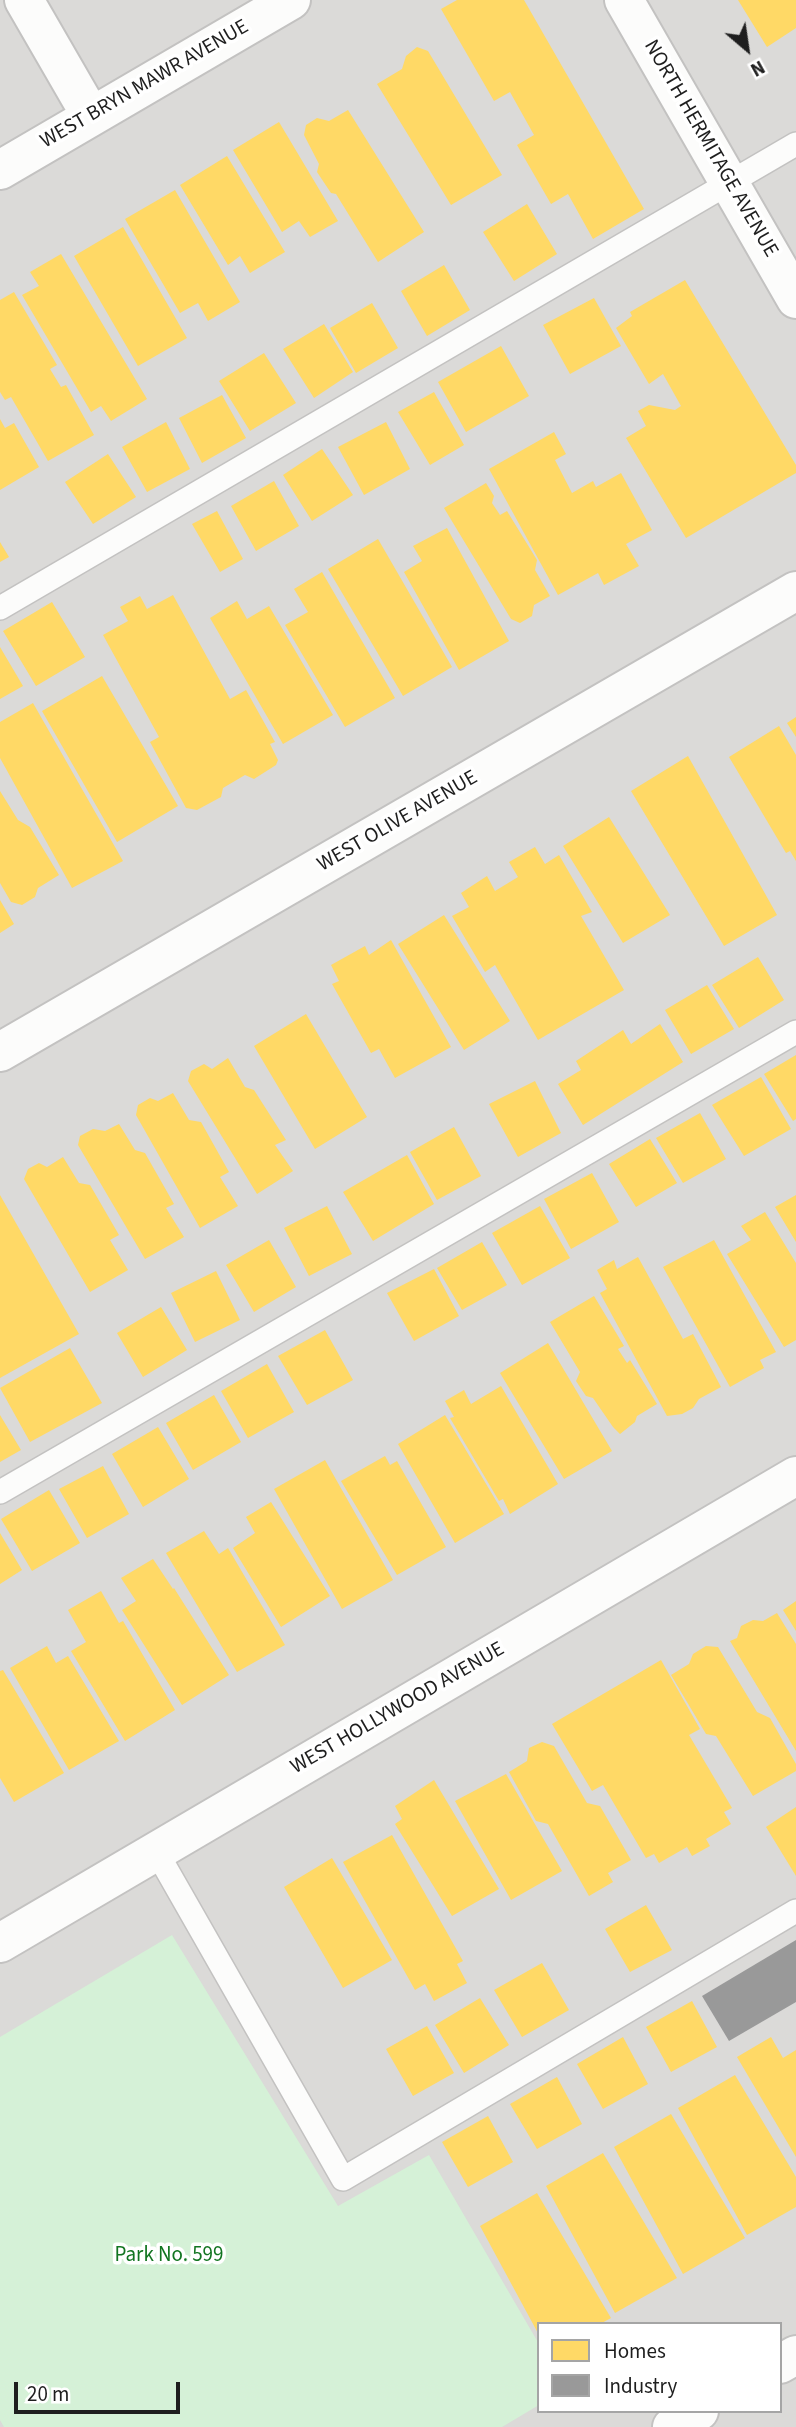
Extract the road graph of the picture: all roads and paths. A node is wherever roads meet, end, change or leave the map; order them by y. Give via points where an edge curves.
1 (24, 0) edge
2 (291, 0) edge
3 (624, 0) edge
4 (91, 116) junction
5 (796, 144) edge
6 (0, 170) edge
7 (729, 183) junction
8 (796, 299) edge
9 (796, 591) edge
10 (0, 608) edge
11 (796, 1032) edge
12 (0, 1052) edge
13 (796, 1476) edge
14 (0, 1492) edge
15 (156, 1851) junction
16 (796, 1911) edge
17 (0, 1943) edge
18 (696, 2413) edge
19 (672, 2427) edge

1 - 4 street
2 - 4 street, WEST BRYN MAWR AVENUE
3 - 7 street, NORTH HERMITAGE AVENUE
4 - 6 street, WEST BRYN MAWR AVENUE
5 - 7 lane
7 - 8 street, NORTH HERMITAGE AVENUE
7 - 10 lane
9 - 12 street, WEST OLIVE AVENUE
11 - 14 lane
13 - 15 street, WEST HOLLYWOOD AVENUE
15 - 16 lane via 343,2179
15 - 17 street, WEST HOLLYWOOD AVENUE
18 - 19 street

